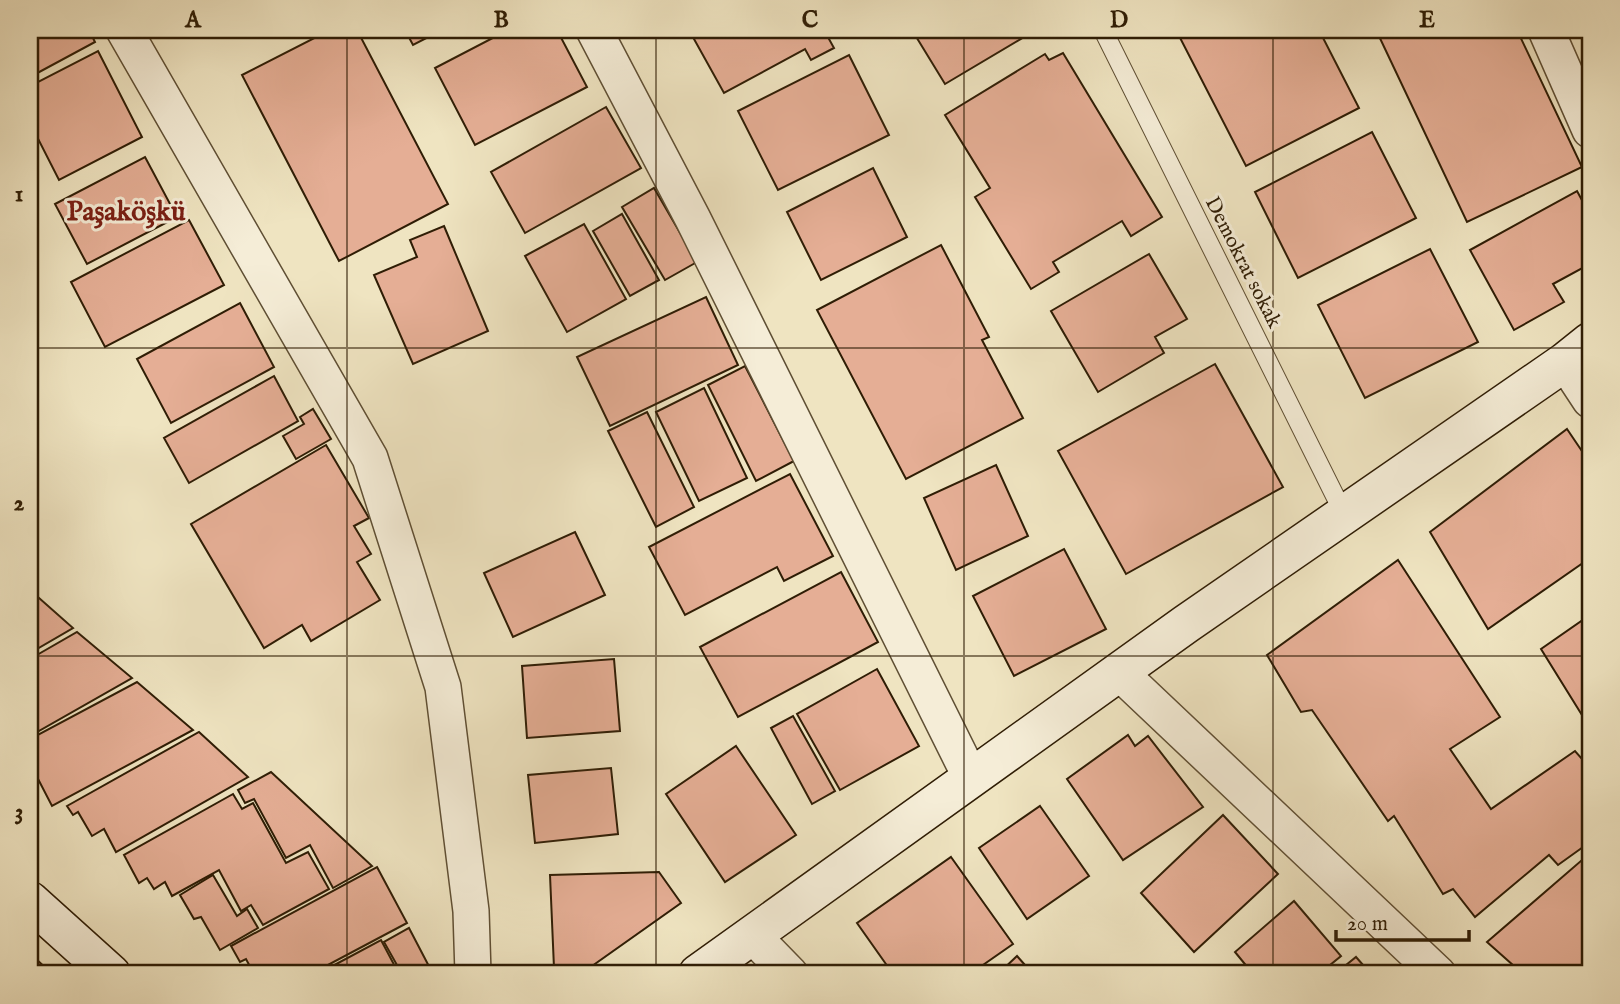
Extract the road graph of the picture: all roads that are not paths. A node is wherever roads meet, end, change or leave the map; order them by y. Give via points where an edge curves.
1 (124, 30) edge
2 (594, 30) edge
3 (1102, 30) edge
4 (1546, 30) edge
5 (1590, 130) edge
6 (1577, 352) edge
7 (1590, 400) edge
8 (1344, 514) junction
9 (1119, 672) junction
10 (971, 778) junction
11 (30, 901) edge
12 (752, 935) junction
13 (111, 974) edge
14 (473, 974) edge
15 (698, 974) edge
16 (790, 974) edge
17 (1438, 974) edge

1 - 14 street via 370,458 443,687 471,911
2 - 10 street
3 - 8 lane, Demokrat sokak
4 - 5 street
6 - 7 street
6 - 8 street
8 - 9 street
9 - 10 street
9 - 17 street
10 - 12 street
11 - 13 street
12 - 15 street
12 - 16 street

